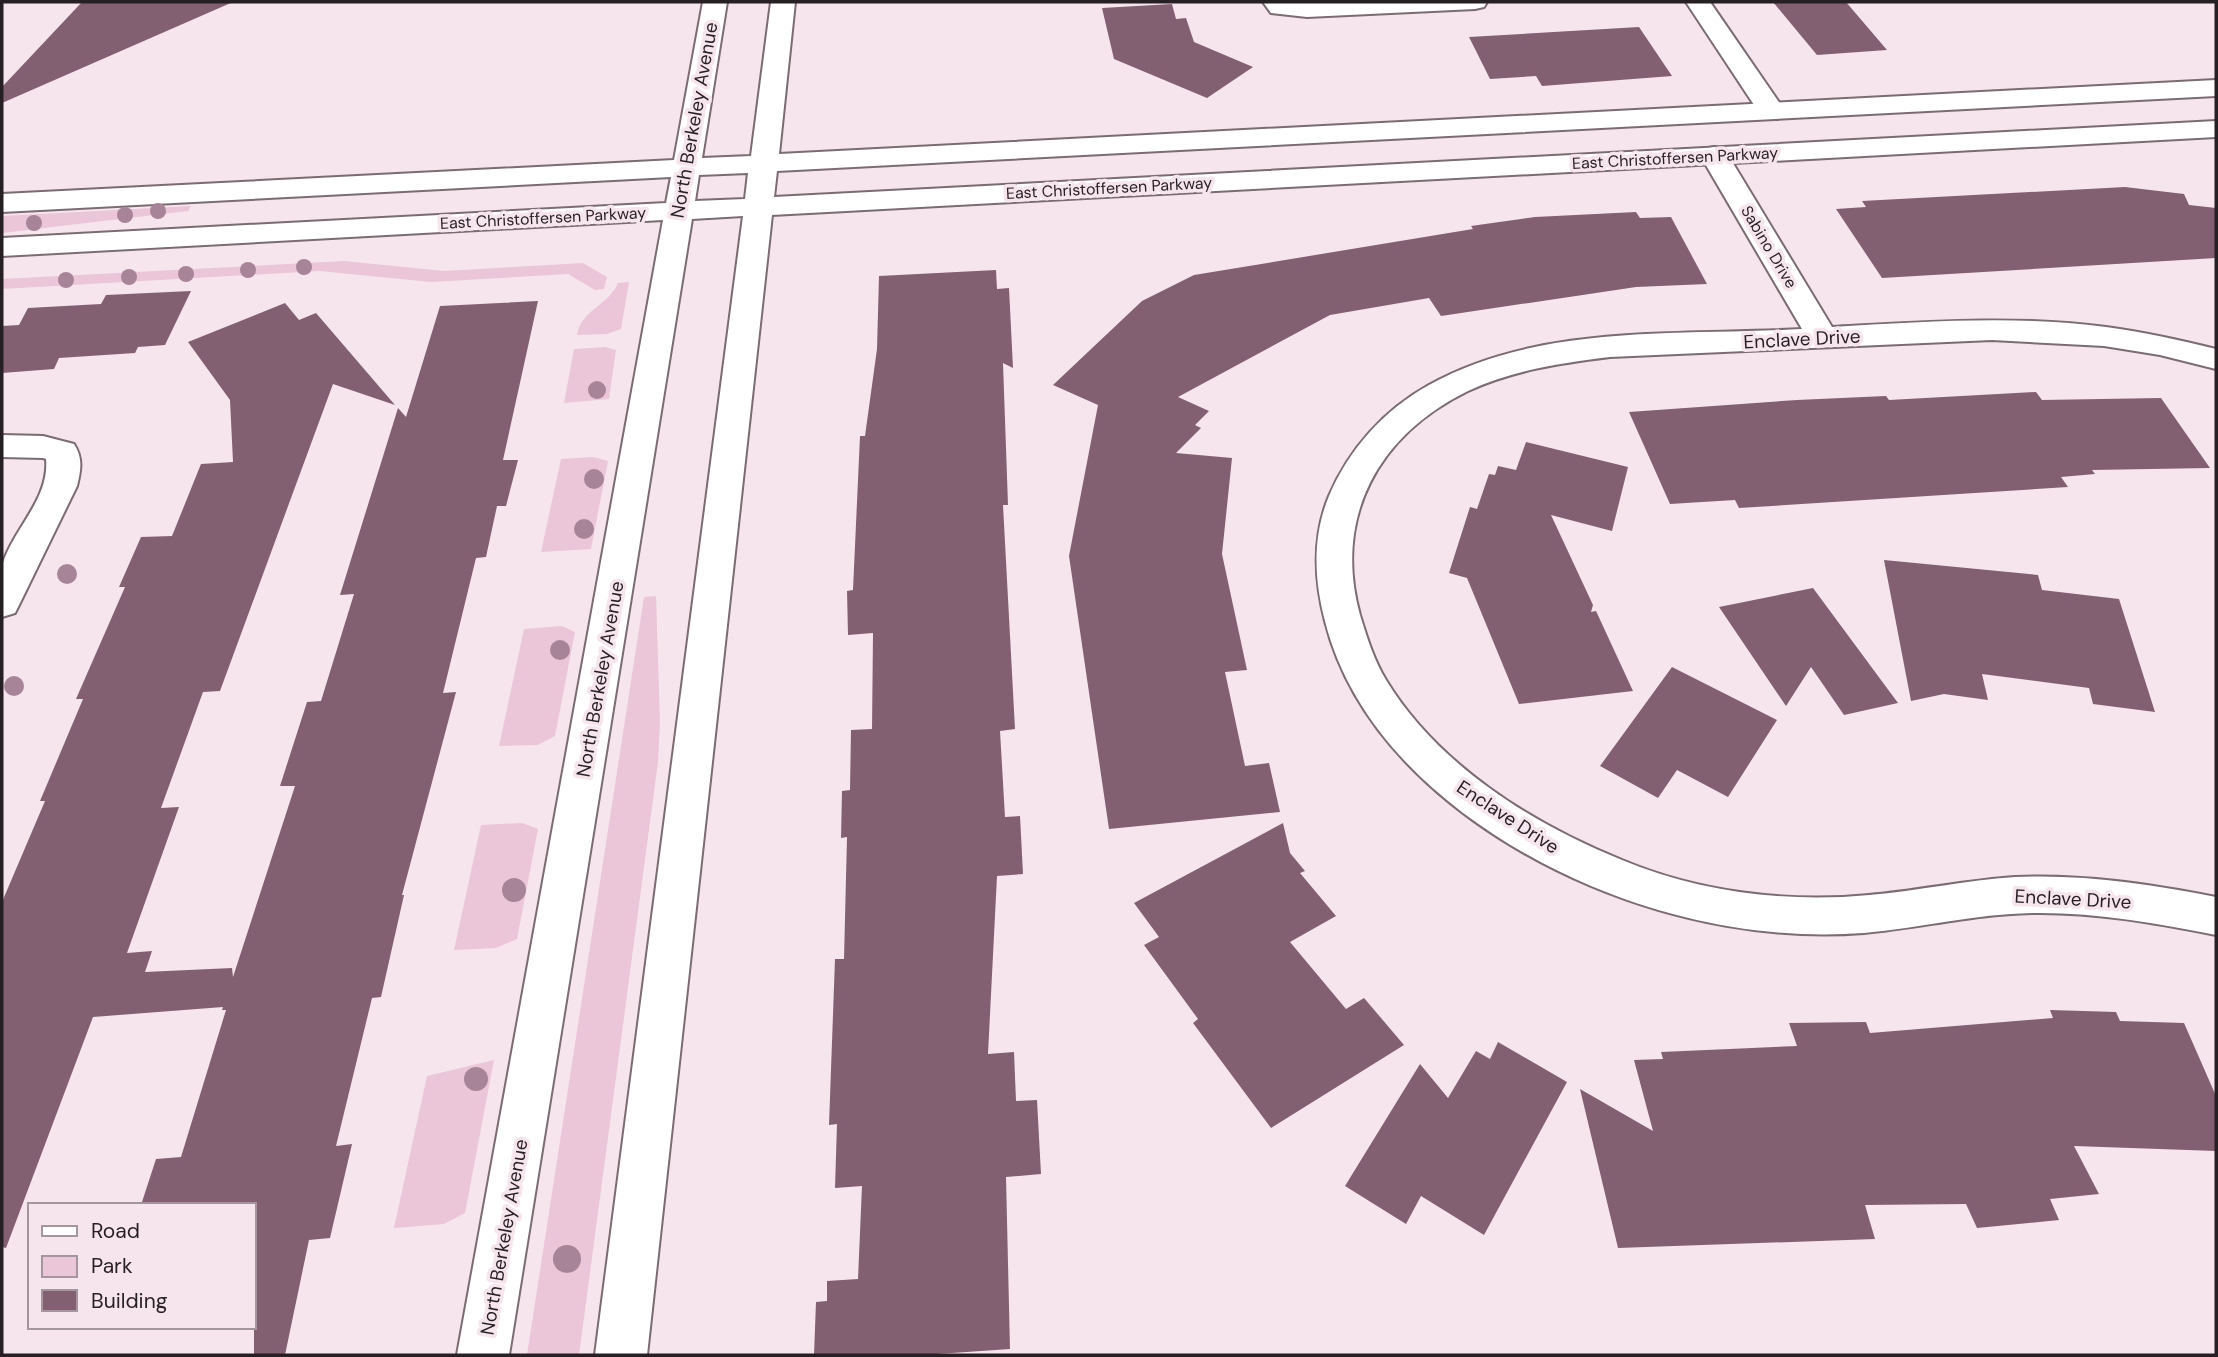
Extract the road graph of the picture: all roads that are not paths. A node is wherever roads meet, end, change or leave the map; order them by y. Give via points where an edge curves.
1 (715, 2) edge
2 (783, 2) edge
3 (1475, 2) edge
4 (1698, 2) edge
5 (1278, 5) edge
6 (2216, 88) edge
7 (1948, 102) junction
8 (1772, 111) junction
9 (2216, 129) edge
10 (1714, 156) junction
11 (764, 163) junction
12 (685, 167) junction
13 (2, 203) edge
14 (758, 206) junction
15 (678, 211) junction
16 (2, 247) edge
17 (1823, 338) junction
18 (2216, 359) edge
19 (2, 446) edge
20 (2, 603) edge
21 (2216, 916) edge
22 (483, 1355) edge
23 (621, 1355) edge

1 - 12 street, North Berkeley Avenue
2 - 11 street
3 - 5 street via 1307,10
4 - 8 street
6 - 7 street
7 - 8 street
7 - 10 street via 1936,117 1914,122 1726,135 1712,145
8 - 11 street
9 - 10 street, East Christoffersen Parkway
10 - 14 street, East Christoffersen Parkway
10 - 17 street, Sabino Drive
11 - 12 street
11 - 14 street
12 - 13 street
12 - 15 street, North Berkeley Avenue
14 - 15 street, East Christoffersen Parkway
14 - 23 street
15 - 16 street, East Christoffersen Parkway
15 - 22 street, North Berkeley Avenue
17 - 18 street, Enclave Drive via 2050,330 2123,337
17 - 21 street, Enclave Drive via 1626,347 1544,357 1458,383 1410,412 1371,450 1358,470 1339,515 1335,538 1336,589 1343,628 1360,671 1378,699 1451,780 1516,828 1610,874 1697,902 1761,914 1811,917 2033,895 2131,901
19 - 20 street via 62,452 64,468 60,486

